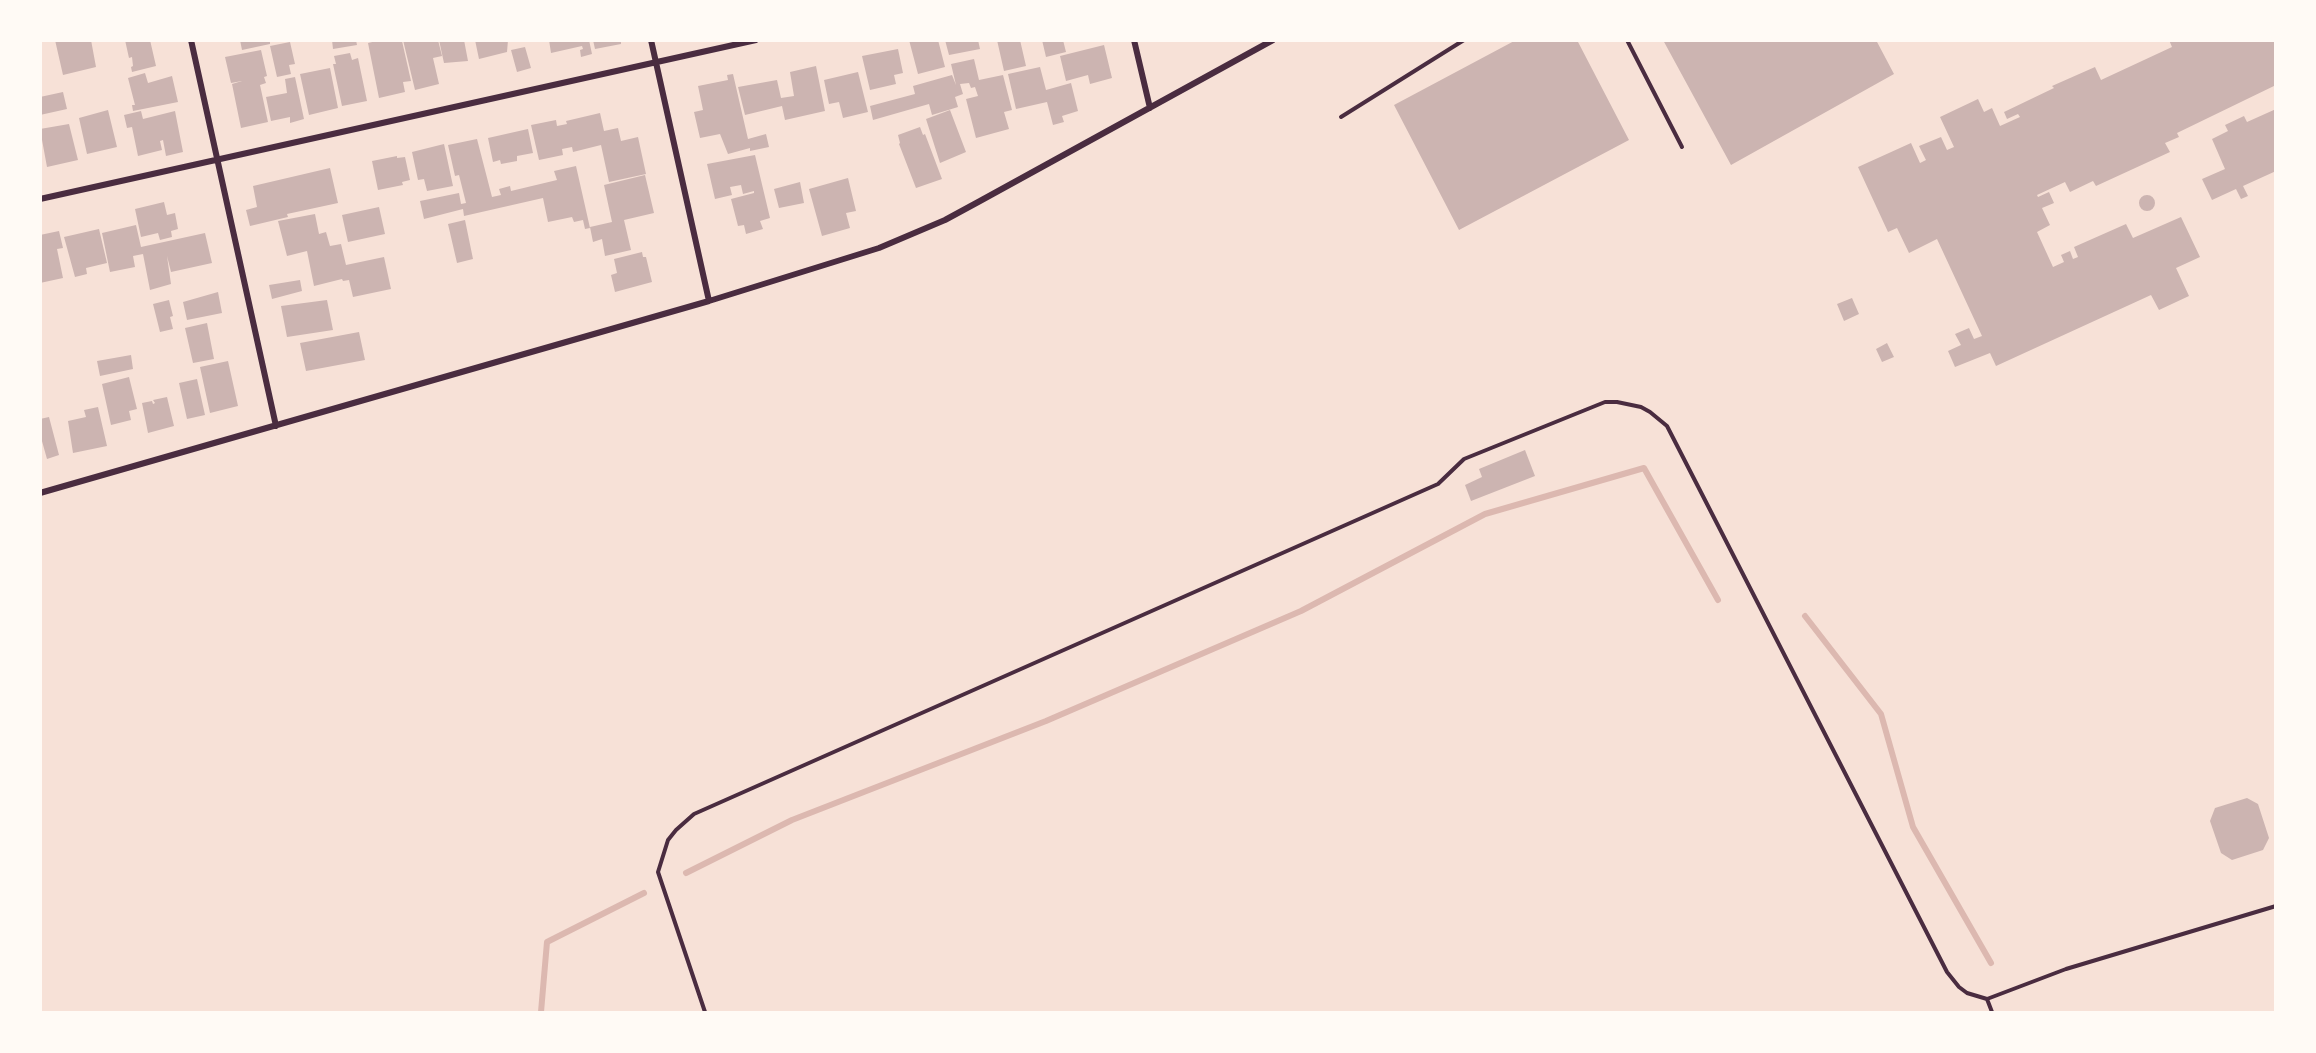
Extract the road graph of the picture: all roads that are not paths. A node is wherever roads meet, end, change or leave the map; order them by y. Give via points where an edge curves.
1 (191, 40) edge
2 (651, 40) edge
3 (756, 40) edge
4 (1134, 40) edge
5 (1273, 40) edge
6 (1464, 40) edge
7 (1627, 40) edge
8 (656, 63) junction
9 (1150, 108) junction
10 (1341, 117) dead end
11 (1682, 147) dead end
12 (218, 160) junction
13 (40, 200) edge
14 (709, 301) junction
15 (276, 426) junction
16 (40, 493) edge
17 (2276, 906) edge
18 (1987, 999) junction
19 (705, 1012) edge
20 (1992, 1012) edge

1 - 12 street
2 - 8 street
3 - 8 street
4 - 9 street
5 - 9 street
6 - 10 lane
7 - 11 lane
8 - 12 street
8 - 14 street
9 - 14 street via 912,235 851,258
12 - 13 street
12 - 15 street
14 - 15 street
15 - 16 street
17 - 18 lane via 2066,969
18 - 19 lane via 1967,993 1947,972 1667,426 1641,407 1605,402 1464,459 1438,484 694,814 669,840 658,872
18 - 20 lane

